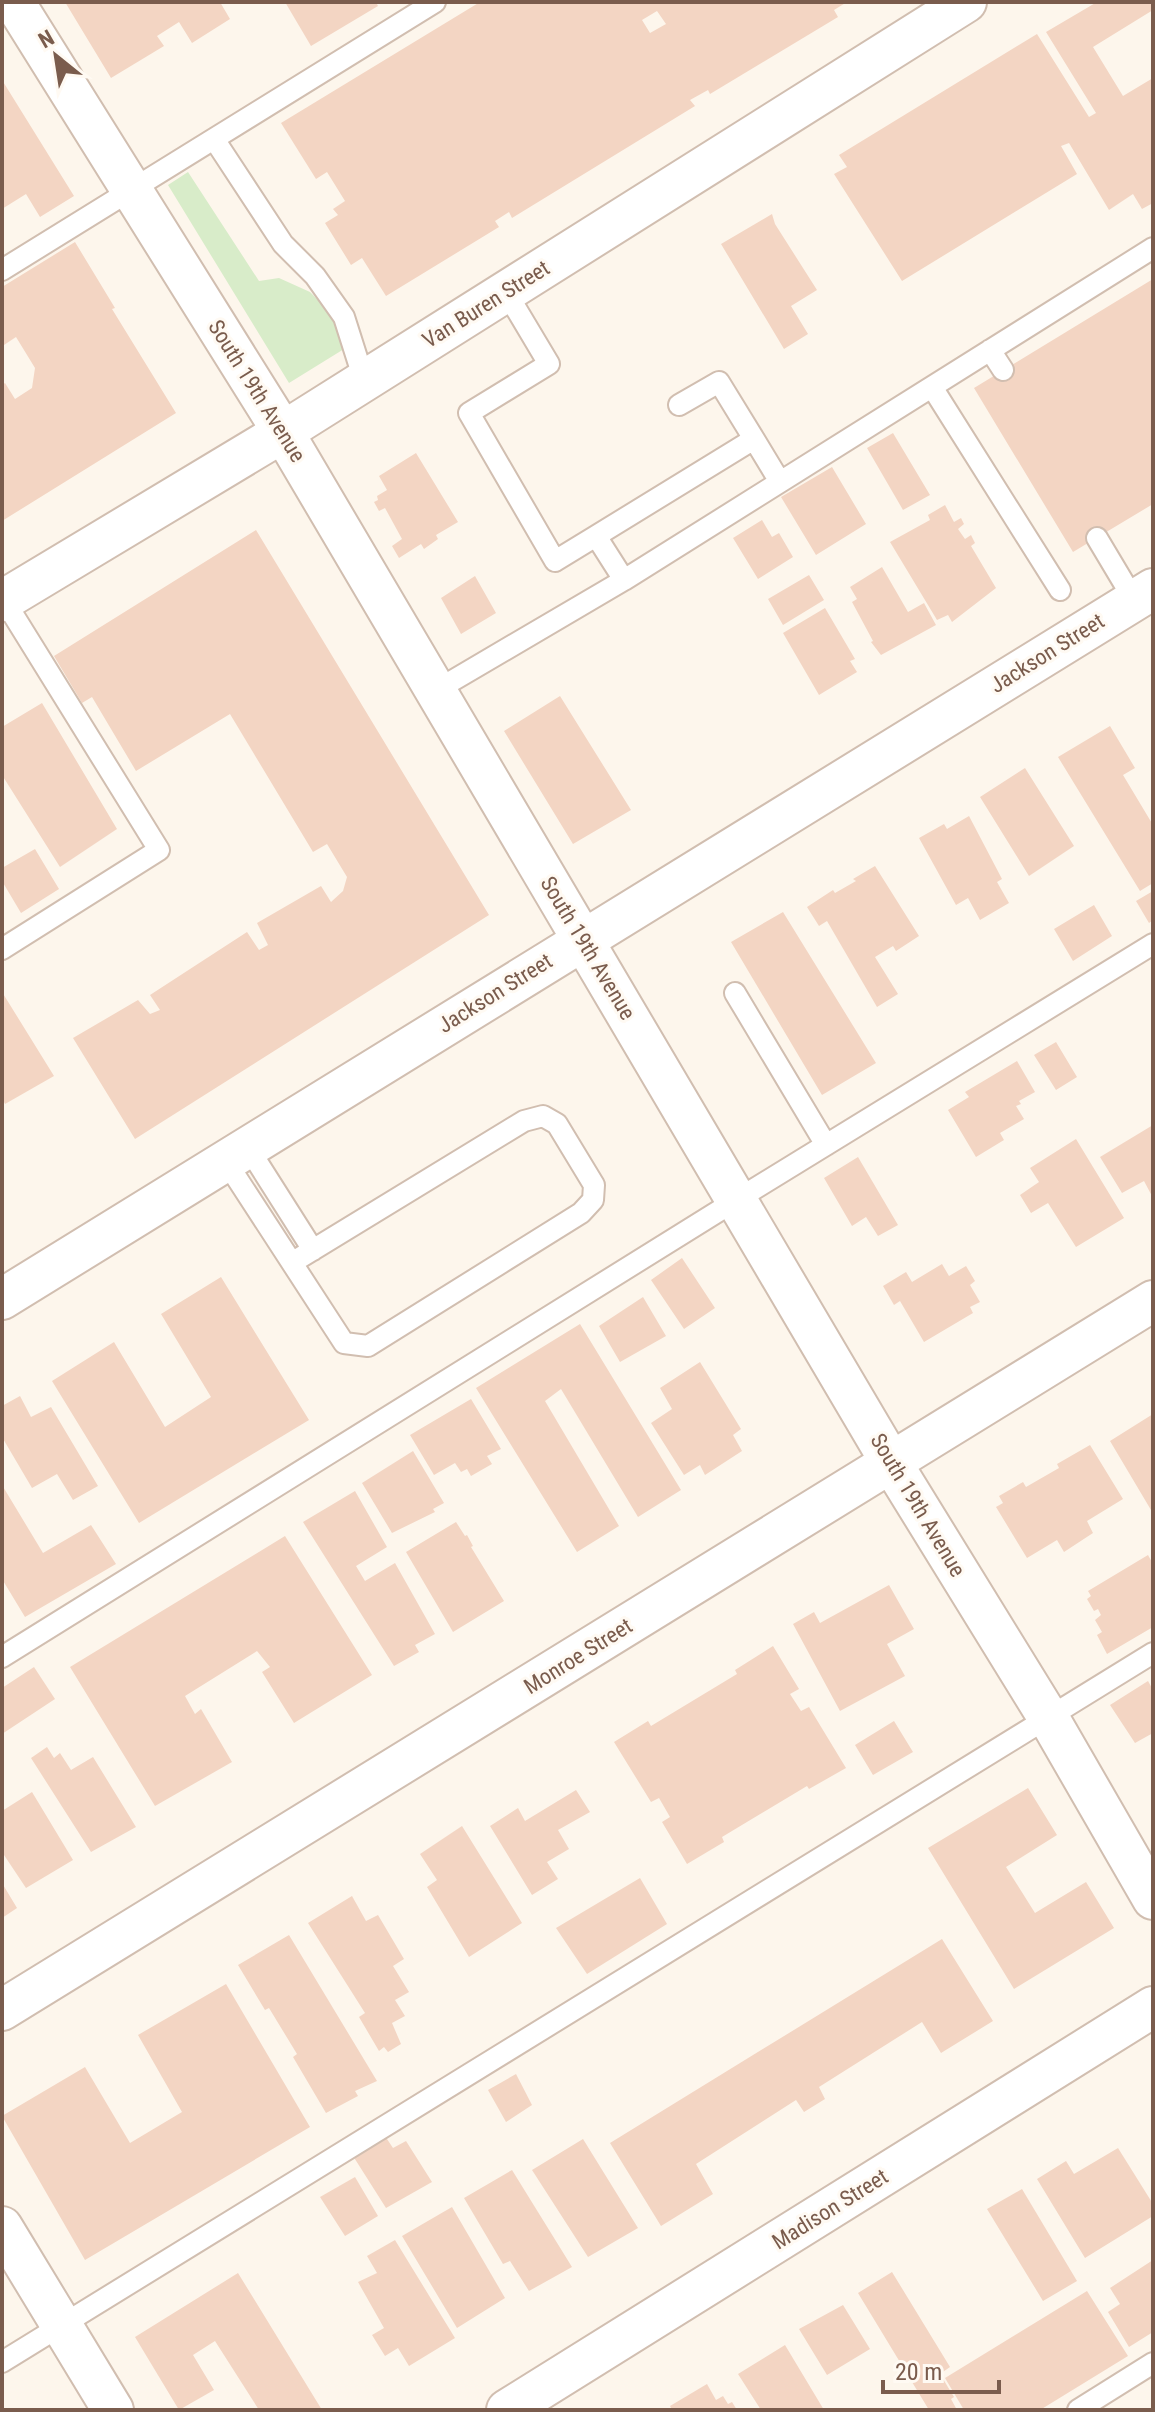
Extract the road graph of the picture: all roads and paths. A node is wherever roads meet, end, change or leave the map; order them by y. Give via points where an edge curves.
1 (14, 2) edge
2 (435, 2) edge
3 (966, 2) edge
4 (214, 139) junction
5 (131, 190) junction
6 (1153, 248) edge
7 (2, 270) edge
8 (506, 292) junction
9 (990, 350) junction
10 (1003, 370) dead end
11 (364, 380) junction
12 (932, 387) junction
13 (679, 405) dead end
14 (283, 432) junction
15 (754, 439) junction
16 (780, 482) junction
17 (596, 536) junction
18 (1097, 538) dead end
19 (624, 580) junction
20 (1060, 590) dead end
21 (1144, 594) edge
22 (3, 601) edge
23 (435, 691) junction
24 (583, 939) junction
25 (1153, 944) edge
26 (2, 949) edge
27 (735, 993) dead end
28 (826, 1145) junction
29 (236, 1153) junction
30 (738, 1199) junction
31 (313, 1250) junction
32 (293, 1262) junction
33 (2, 1299) edge
34 (1153, 1301) edge
35 (892, 1464) junction
36 (1153, 1653) edge
37 (2, 1657) edge
38 (1048, 1717) junction
39 (1153, 1899) edge
40 (1153, 2007) edge
41 (2, 2010) edge
42 (2, 2227) edge
43 (64, 2325) junction
44 (2, 2362) edge
45 (1153, 2363) edge
46 (113, 2410) edge
47 (507, 2410) edge
48 (1078, 2410) edge

1 - 5 street, South 19th Avenue
2 - 4 lane
3 - 8 street, Van Buren Street
4 - 5 lane
4 - 11 lane via 283,244 315,276 344,317
5 - 7 lane
5 - 14 street, South 19th Avenue
6 - 9 lane
8 - 11 street, Van Buren Street
8 - 17 lane via 549,364 469,413 555,561
9 - 10 lane
9 - 12 lane
11 - 14 street, Van Buren Street
12 - 16 lane
12 - 20 lane
13 - 15 lane via 719,382
14 - 22 street, Van Buren Street
14 - 23 street, South 19th Avenue
15 - 16 lane
15 - 17 lane
16 - 19 lane
17 - 19 lane
18 - 21 lane
19 - 23 lane
21 - 24 street, Jackson Street
22 - 26 lane via 159,850
23 - 24 street, South 19th Avenue
24 - 29 street, Jackson Street
24 - 30 street, South 19th Avenue
25 - 28 lane
27 - 28 lane
28 - 30 lane
29 - 31 lane
29 - 32 lane
29 - 33 street, Jackson Street
30 - 35 street, South 19th Avenue
30 - 37 lane
31 - 32 lane
31 - 32 lane via 524,1121 543,1116 557,1124 594,1185 593,1200 581,1213 368,1346 344,1343
34 - 35 street, Monroe Street
35 - 38 street, South 19th Avenue
35 - 41 street, Monroe Street
36 - 38 lane
38 - 39 street, South 19th Avenue
38 - 43 lane
40 - 47 street, Madison Street
42 - 43 street
43 - 44 lane
43 - 46 street
45 - 48 lane

